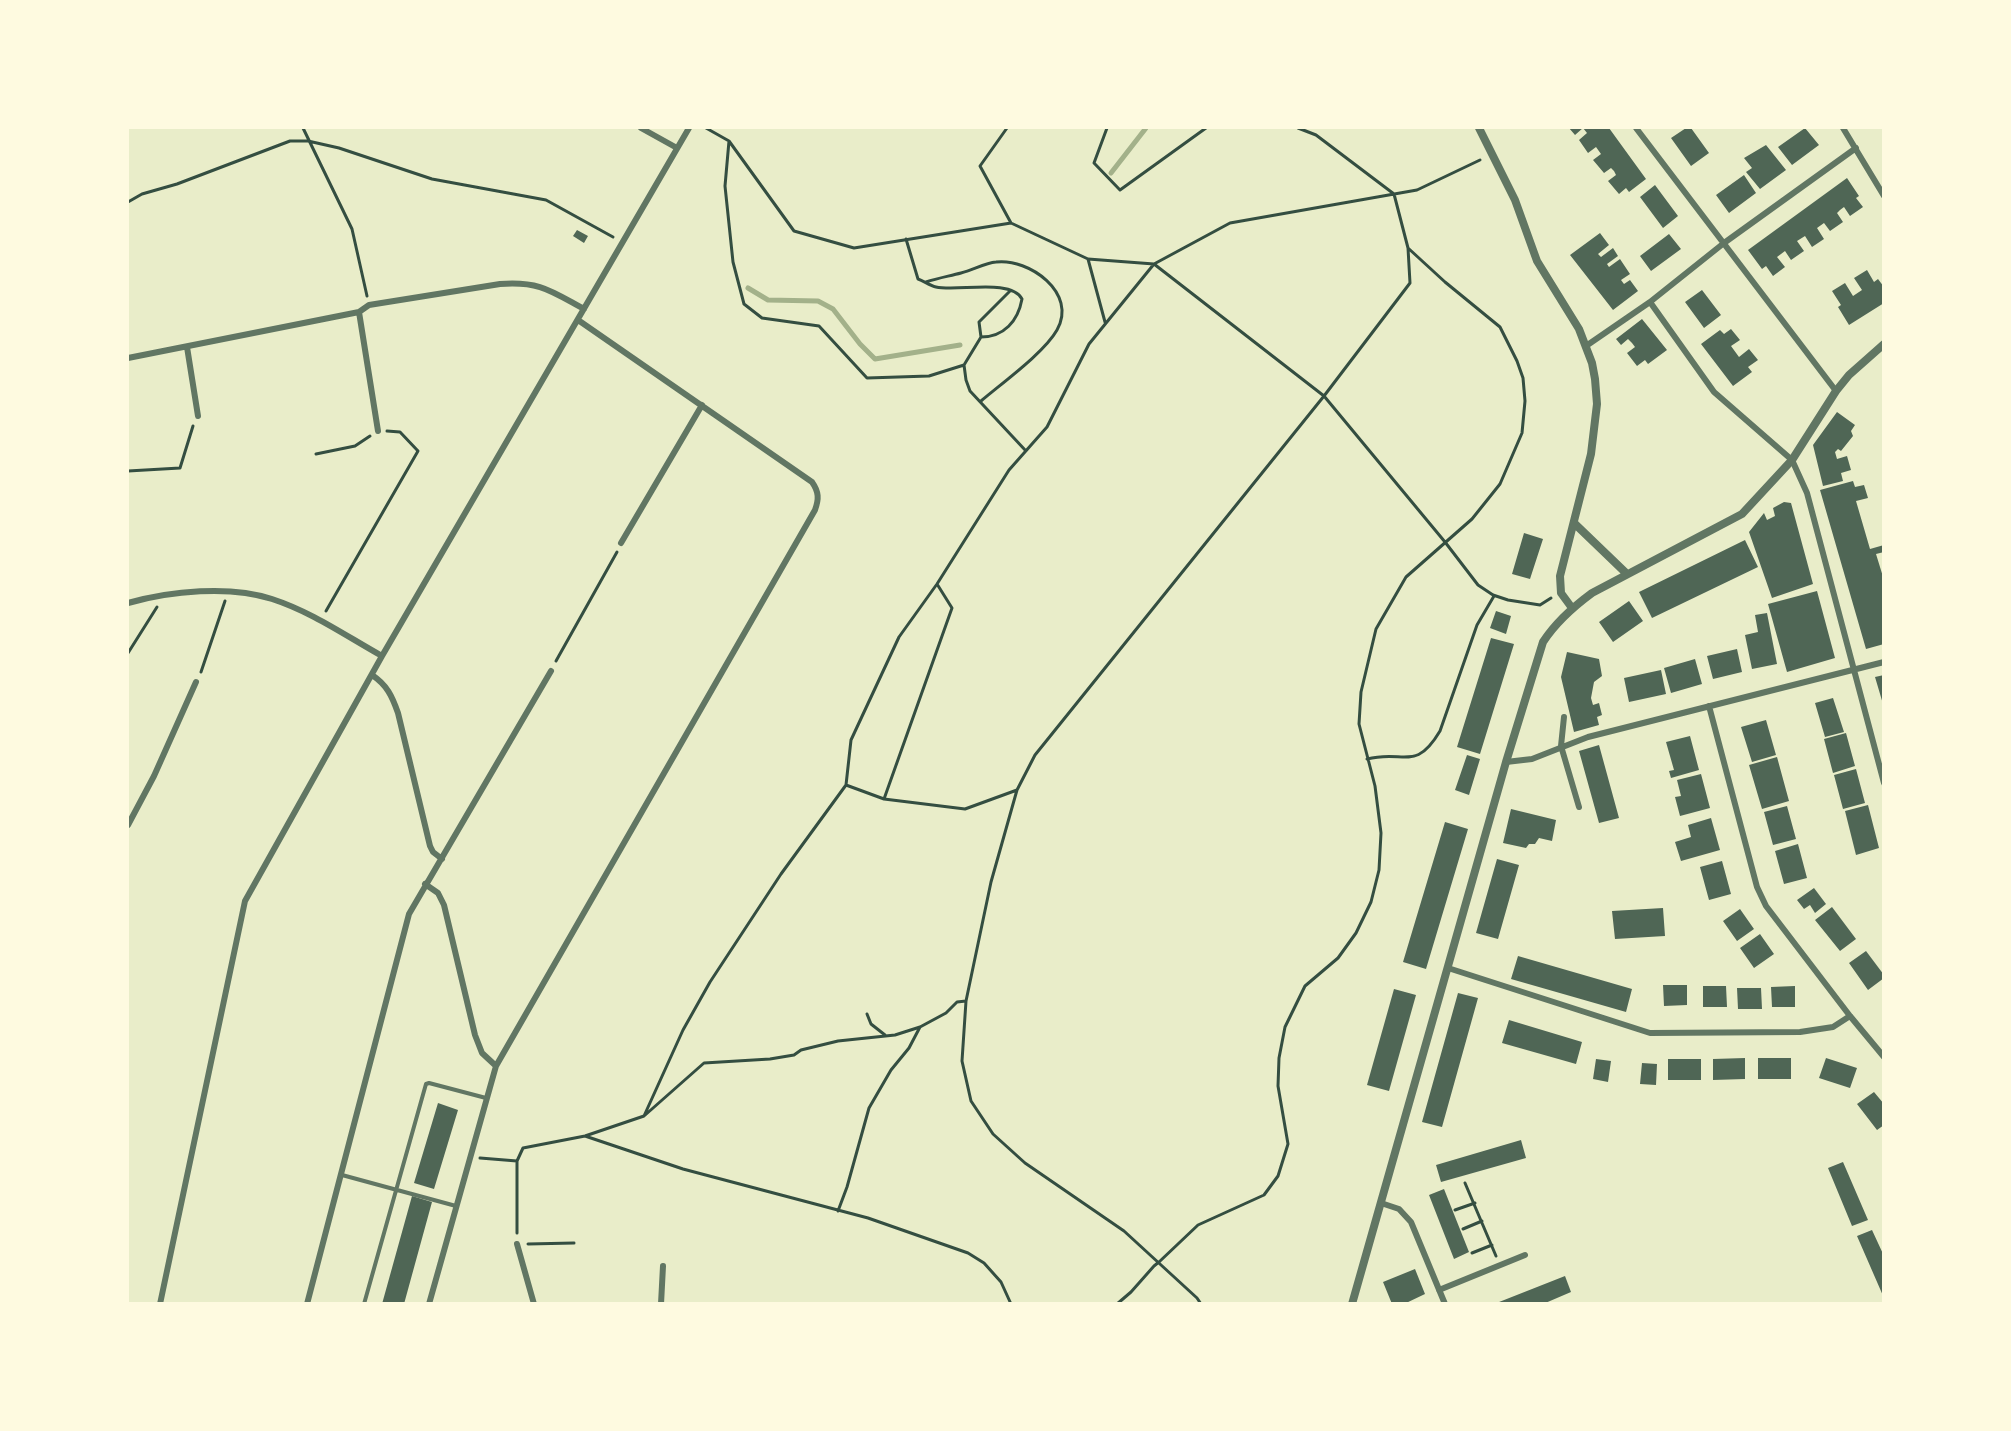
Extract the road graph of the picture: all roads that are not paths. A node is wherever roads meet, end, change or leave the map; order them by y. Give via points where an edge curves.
1 (641, 128) edge
2 (689, 128) edge
3 (1481, 128) edge
4 (1636, 128) edge
5 (1843, 128) edge
6 (1856, 147) junction
7 (677, 148) junction
8 (1884, 196) edge
9 (1724, 243) junction
10 (1650, 302) junction
11 (584, 309) junction
12 (359, 312) junction
13 (578, 320) junction
14 (1884, 344) edge
15 (1586, 346) junction
16 (187, 347) junction
17 (128, 358) edge
18 (1836, 392) junction
19 (702, 405) junction
20 (198, 416) road end
21 (378, 431) road end
22 (1792, 460) junction
23 (1574, 523) junction
24 (621, 543) road end
25 (1628, 574) junction
26 (128, 603) edge
27 (1572, 608) junction
28 (382, 656) junction
29 (1884, 662) edge
30 (1854, 669) junction
31 (551, 671) road end
32 (372, 675) junction
33 (196, 682) road end
34 (1709, 706) junction
35 (1564, 717) dead end
36 (1562, 746) junction
37 (1506, 762) junction
38 (1884, 783) edge
39 (1580, 807) dead end
40 (128, 825) edge
41 (442, 859) junction
42 (425, 884) junction
43 (1448, 968) junction
44 (1850, 1016) junction
45 (1884, 1057) edge
46 (496, 1066) junction
47 (486, 1098) junction
48 (342, 1175) junction
49 (396, 1189) junction
50 (1381, 1203) junction
51 (456, 1206) junction
52 (517, 1244) road end
53 (1525, 1256) dead end
54 (663, 1266) dead end
55 (1439, 1290) junction
56 (160, 1304) edge
57 (307, 1304) edge
58 (364, 1304) edge
59 (429, 1304) edge
60 (534, 1304) edge
61 (661, 1304) edge
62 (1352, 1304) edge
63 (1445, 1304) edge

1 - 7 street
2 - 7 street
3 - 15 street via 1515,200 1537,261
4 - 9 street
5 - 6 street
6 - 8 street
6 - 9 street
7 - 11 street
9 - 10 street
9 - 18 street
10 - 15 street
10 - 22 street via 1714,392
11 - 12 street via 543,286 521,282 369,305
11 - 13 street
12 - 16 street
12 - 21 street
13 - 19 street
13 - 28 street
14 - 18 street
15 - 23 street via 1597,404 1591,454
16 - 17 street
16 - 20 street
18 - 22 street
19 - 24 street
19 - 46 street via 812,482 817,489 815,510
22 - 25 street via 1742,514
22 - 30 street via 1808,493
23 - 25 street
23 - 27 street via 1560,576 1561,592
25 - 27 street
26 - 28 street via 191,592 270,598 305,612
27 - 37 street via 1543,642
28 - 32 street
29 - 30 street
30 - 34 street
30 - 38 street
31 - 41 street
32 - 41 street via 386,686 398,713 430,846
32 - 56 street via 245,901
33 - 40 street
34 - 36 street
34 - 44 street via 1757,887 1766,906
35 - 36 street
36 - 37 street via 1532,759
36 - 39 street
37 - 43 street
41 - 42 street
42 - 46 street via 435,890 444,905 475,1035 482,1053
42 - 48 street via 409,914
43 - 44 street via 1650,1033 1800,1032 1833,1027
43 - 50 street
44 - 45 street
46 - 47 street
47 - 49 lane via 426,1084
47 - 51 street
48 - 49 lane
48 - 57 street
49 - 51 lane
49 - 58 lane
50 - 55 street via 1400,1209 1411,1222
50 - 62 street
51 - 59 street
52 - 60 street
53 - 55 street
54 - 61 street
55 - 63 street

